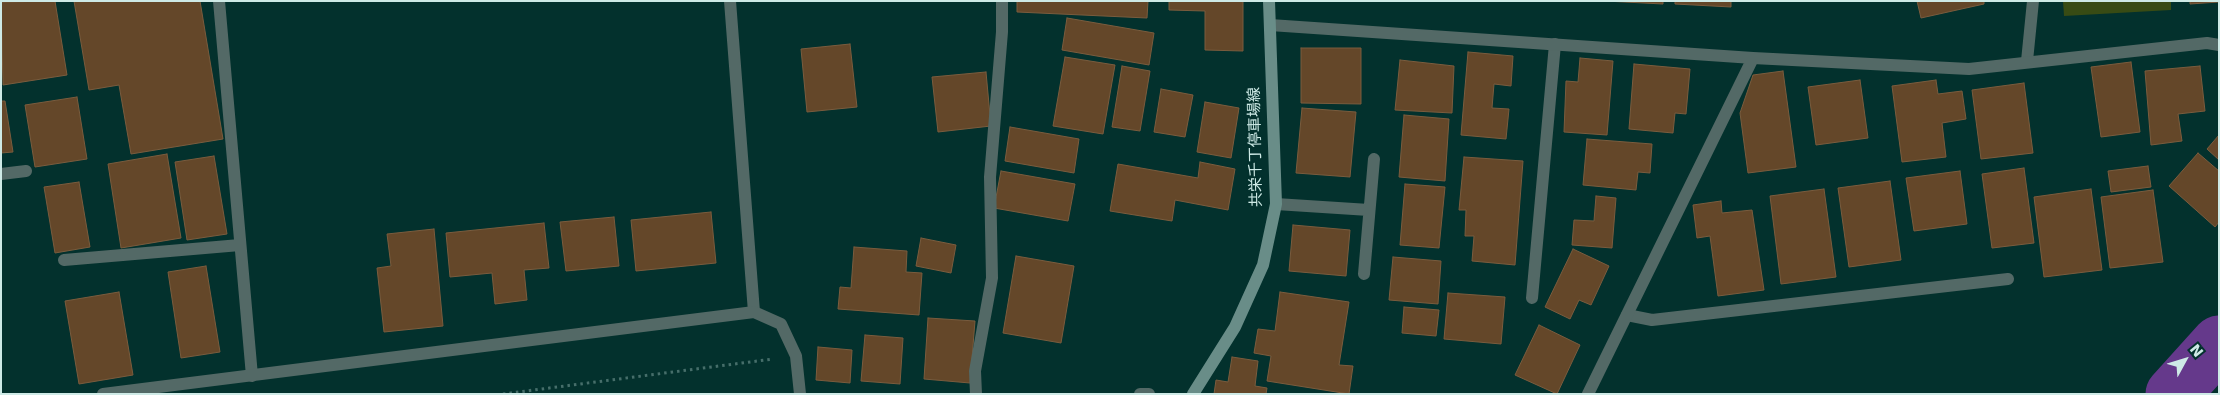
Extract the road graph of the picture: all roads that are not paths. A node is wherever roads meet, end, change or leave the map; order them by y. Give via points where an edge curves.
1 (219, 1) edge
2 (730, 1) edge
3 (1002, 1) edge
4 (1269, 1) edge
5 (2033, 1) edge
6 (1270, 26) junction
7 (1555, 44) junction
8 (2219, 45) edge
9 (1752, 58) junction
10 (2027, 61) junction
11 (1374, 159) dead end
12 (26, 170) dead end
13 (1, 174) edge
14 (1276, 204) junction
15 (1369, 210) junction
16 (240, 245) junction
17 (64, 260) dead end
18 (1364, 274) dead end
19 (2008, 279) dead end
20 (1532, 298) dead end
21 (754, 312) junction
22 (1627, 316) junction
23 (252, 376) junction
24 (103, 394) edge
25 (800, 394) edge
26 (976, 394) edge
27 (1140, 394) edge
28 (1149, 394) edge
29 (1193, 394) edge
30 (1588, 394) edge

1 - 16 street
2 - 21 street
3 - 26 street via 990,177 992,278 975,371
4 - 6 main road, 共栄千丁停車場線
5 - 10 street
6 - 7 street
6 - 14 main road, 共栄千丁停車場線
7 - 9 street
7 - 20 street
8 - 10 street via 2207,43
9 - 10 street via 1969,69
9 - 22 street
11 - 15 street
12 - 13 street
14 - 15 street
14 - 29 main road, 共栄千丁停車場線 via 1263,265 1235,327
15 - 18 street
16 - 17 street
16 - 23 street
19 - 22 street via 1652,320
21 - 23 street
21 - 25 street via 781,324 796,356
22 - 30 street
23 - 24 street
27 - 28 street

